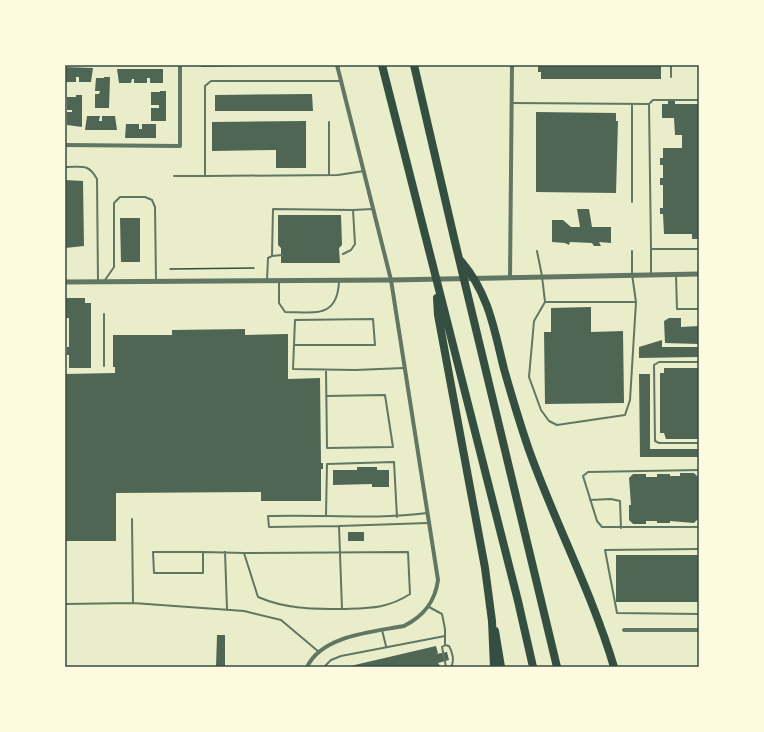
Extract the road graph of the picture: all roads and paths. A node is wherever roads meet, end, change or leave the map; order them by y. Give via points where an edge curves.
1 (180, 65) edge
2 (337, 65) edge
3 (382, 65) edge
4 (414, 65) edge
5 (512, 65) edge
6 (671, 65) edge
7 (671, 77) dead end
8 (341, 80) junction
9 (699, 100) edge
10 (512, 103) junction
11 (632, 104) junction
12 (649, 104) junction
13 (329, 122) dead end
14 (65, 145) edge
15 (65, 167) edge
16 (364, 171) junction
17 (329, 175) junction
18 (174, 176) dead end
19 (204, 176) junction
20 (632, 202) dead end
21 (373, 209) junction
22 (353, 210) junction
23 (651, 249) junction
24 (699, 249) edge
25 (537, 252) dead end
26 (632, 252) dead end
27 (343, 254) dead end
28 (282, 255) dead end
29 (272, 256) junction
30 (459, 259) junction
31 (254, 268) dead end
32 (170, 269) dead end
33 (632, 274) junction
34 (651, 274) junction
35 (676, 274) junction
36 (699, 274) edge
37 (510, 276) junction
38 (542, 276) junction
39 (391, 280) junction
40 (267, 281) junction
41 (279, 281) junction
42 (339, 281) junction
43 (65, 282) edge
44 (98, 282) junction
45 (104, 282) junction
46 (156, 282) junction
47 (545, 302) junction
48 (636, 302) junction
49 (699, 309) edge
50 (104, 314) dead end
51 (441, 314) junction
52 (294, 345) junction
53 (699, 362) edge
54 (104, 366) dead end
55 (404, 368) junction
56 (326, 370) junction
57 (326, 396) junction
58 (699, 443) edge
59 (699, 470) edge
60 (590, 500) junction
61 (428, 512) junction
62 (326, 515) junction
63 (397, 517) junction
64 (132, 519) dead end
65 (430, 523) junction
66 (339, 526) junction
67 (621, 528) junction
68 (699, 528) edge
69 (699, 549) edge
70 (203, 552) junction
71 (225, 552) junction
72 (340, 552) junction
73 (244, 553) junction
74 (133, 603) junction
75 (65, 604) edge
76 (429, 607) junction
77 (342, 609) junction
78 (227, 610) junction
79 (699, 614) edge
80 (492, 621) junction
81 (382, 630) junction
82 (624, 630) dead end
83 (699, 630) edge
84 (445, 636) junction
85 (445, 645) junction
86 (386, 646) junction
87 (319, 652) junction
88 (307, 667) edge
89 (324, 667) edge
90 (446, 667) edge
91 (451, 667) edge
92 (494, 667) edge
93 (501, 667) edge
94 (533, 667) edge
95 (557, 667) edge
96 (614, 667) edge

1 - 14 street via 180,146
2 - 8 street
3 - 51 highway via 436,281
4 - 30 highway
5 - 10 street
6 - 7 lane
8 - 16 street
8 - 19 lane via 211,81 205,86
9 - 12 lane via 653,100
10 - 11 lane
10 - 37 street
11 - 12 lane
11 - 20 lane
12 - 23 lane
13 - 17 lane
15 - 44 lane via 85,167 92,170 97,179
16 - 17 lane
16 - 21 street
17 - 19 lane
18 - 19 lane
21 - 22 lane
21 - 39 street
22 - 27 lane via 355,244 351,250
22 - 29 lane via 273,209
23 - 24 lane
23 - 34 lane
25 - 38 lane
26 - 33 lane
28 - 29 lane
29 - 40 lane via 267,262
30 - 95 highway
30 - 96 highway via 480,288 490,312 522,428 552,509 603,630
31 - 32 path
33 - 34 street
33 - 38 street
33 - 48 lane
34 - 35 street
35 - 36 street
35 - 49 lane via 676,309
37 - 38 street
37 - 39 street
38 - 47 lane
39 - 42 street
39 - 55 street
40 - 41 street
40 - 46 street
41 - 42 street
41 - 42 lane via 278,303 285,312 324,312 330,308 338,294
43 - 44 street
44 - 45 street
45 - 46 street
45 - 46 lane via 114,267 114,203 120,197 145,197 152,200 155,207
47 - 48 lane
47 - 48 lane via 534,322 529,378 540,410 549,421 558,425 625,415 630,400
50 - 54 lane
51 - 80 highway
51 - 94 highway
52 - 52 lane via 295,320 373,319 375,345
52 - 56 lane via 293,369
53 - 58 lane via 659,362 654,365 654,434 655,441 659,443
55 - 56 lane
55 - 61 street
56 - 57 lane
57 - 57 lane via 327,448 392,447 385,395
59 - 60 lane via 588,472 583,476
60 - 67 lane via 597,520 602,526
60 - 67 lane via 620,501
61 - 63 lane
61 - 65 street
62 - 63 lane
62 - 63 lane via 327,464 394,462
62 - 66 lane via 268,516 269,527
64 - 74 lane
65 - 66 lane
65 - 76 street via 438,580
66 - 72 lane
67 - 68 lane
69 - 79 lane via 605,550 616,613
70 - 70 lane via 153,552 154,573 203,573
70 - 71 lane
71 - 73 lane
71 - 78 lane
72 - 73 lane
72 - 77 lane
72 - 77 lane via 408,552 410,594 396,603 372,608
73 - 77 lane via 258,597 274,604 299,609
74 - 75 lane
74 - 78 lane
76 - 81 street via 413,621
76 - 84 lane via 442,614
78 - 87 lane via 244,611 281,620
80 - 92 highway
80 - 93 highway
81 - 86 lane
81 - 87 street via 331,643
82 - 83 street
84 - 85 lane
84 - 86 lane
85 - 90 lane via 442,651
85 - 91 lane via 451,649
86 - 89 lane via 341,656 331,660
87 - 88 street

